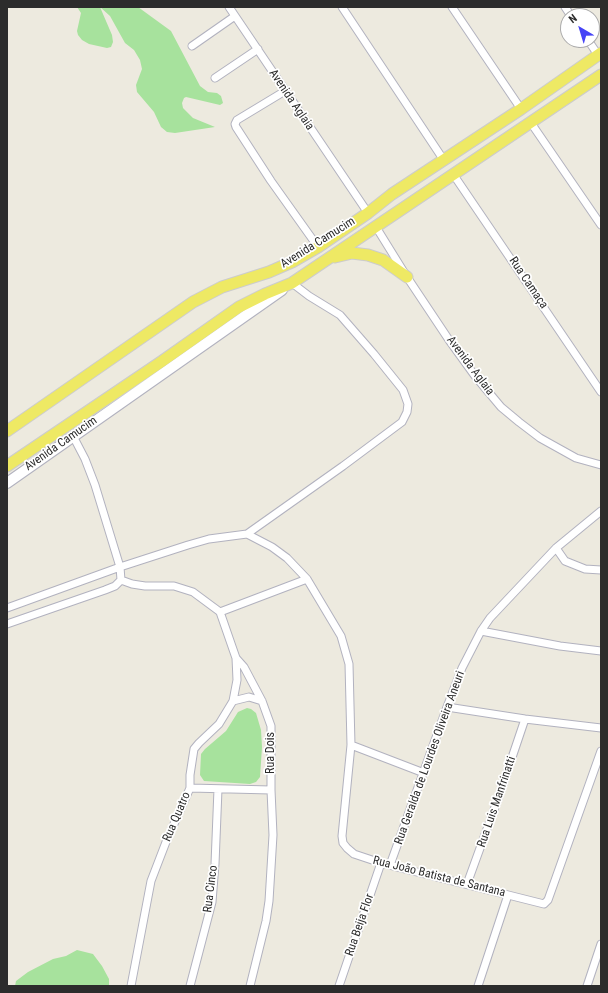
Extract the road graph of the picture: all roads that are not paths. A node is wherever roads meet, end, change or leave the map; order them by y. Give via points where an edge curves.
1 (229, 7) edge
2 (342, 7) edge
3 (452, 7) edge
4 (235, 16) junction
5 (192, 46) dead end
6 (258, 49) junction
7 (599, 54) edge
8 (601, 75) edge
9 (215, 78) dead end
10 (285, 91) junction
11 (520, 109) junction
12 (531, 123) junction
13 (443, 159) junction
14 (453, 174) junction
15 (368, 213) junction
16 (601, 226) edge
17 (376, 227) junction
18 (318, 247) junction
19 (323, 261) junction
20 (407, 277) junction
21 (292, 282) junction
22 (601, 392) edge
23 (7, 430) edge
24 (73, 436) junction
25 (601, 465) edge
26 (7, 466) edge
27 (7, 482) edge
28 (601, 511) edge
29 (247, 534) junction
30 (556, 548) junction
31 (120, 567) junction
32 (601, 570) edge
33 (307, 579) junction
34 (121, 580) junction
35 (7, 608) edge
36 (220, 612) junction
37 (7, 624) edge
38 (481, 631) junction
39 (601, 651) edge
40 (236, 658) junction
41 (233, 701) junction
42 (262, 701) junction
43 (447, 707) junction
44 (525, 719) junction
45 (601, 728) edge
46 (351, 745) junction
47 (601, 751) edge
48 (424, 773) junction
49 (190, 788) junction
50 (218, 789) junction
51 (271, 790) junction
52 (381, 863) junction
53 (390, 865) junction
54 (467, 884) junction
55 (508, 895) junction
56 (601, 944) edge
57 (131, 986) edge
58 (190, 986) edge
59 (250, 986) edge
60 (339, 986) edge
61 (478, 986) edge
62 (587, 986) edge

1 - 4 street, Avenida Aglaia
2 - 13 street
3 - 11 street
4 - 5 street
4 - 6 street, Avenida Aglaia
6 - 9 street
6 - 10 street, Avenida Aglaia
7 - 11 main road, Avenida Camucim
8 - 12 main road, Avenida Camucim
10 - 15 street, Avenida Aglaia
10 - 18 street via 237,120 235,124 271,181
11 - 12 main road
11 - 13 main road, Avenida Camucim
12 - 14 main road, Avenida Camucim
12 - 16 street
13 - 15 main road, Avenida Camucim
14 - 17 main road, Avenida Camucim
14 - 22 street, Rua Camaça
15 - 17 main road
15 - 18 main road, Avenida Camucim
17 - 19 main road, Avenida Camucim
17 - 20 street, Avenida Aglaia
18 - 23 main road, Avenida Camucim via 292,262 222,287 193,302
19 - 20 main road via 352,253 368,255 383,260
19 - 21 main road, Avenida Camucim
20 - 25 street, Avenida Aglaia via 475,376 501,407 540,438 576,458
21 - 24 street, Avenida Camucim
21 - 26 main road, Avenida Camucim via 239,307
21 - 29 street via 340,315 403,390 408,404 407,412 402,422
24 - 27 street, Avenida Camucim
24 - 31 street via 95,485
28 - 30 street, Rua Geralda de Lourdes Oliveira Aneuri
29 - 31 street via 188,545
29 - 33 street via 287,558
30 - 32 street via 565,561 585,569
30 - 38 street, Rua Geralda de Lourdes Oliveira Aneuri via 490,618
31 - 34 street
31 - 35 street
33 - 36 street
33 - 46 street via 341,636 349,664
34 - 36 street via 145,586 174,586 193,592
34 - 37 street via 105,590
36 - 40 street, Rua Dois
38 - 39 street
38 - 43 street, Rua Geralda de Lourdes Oliveira Aneuri via 462,668
40 - 41 street, Rua Quatro
40 - 42 street, Rua Dois
41 - 42 street via 248,697
41 - 49 street, Rua Quatro via 219,724 194,749
42 - 51 street, Rua Dois via 271,726
43 - 44 street
43 - 48 street, Rua Geralda de Lourdes Oliveira Aneuri
44 - 45 street
44 - 54 street, Rua Luis Manfrinatti
46 - 48 street
46 - 52 street, Rua João Batista de Santana via 343,843 354,854
47 - 55 street, Rua João Batista de Santana via 548,900 544,904
48 - 53 street, Rua Geralda de Lourdes Oliveira Aneuri
49 - 50 street
49 - 57 street, Rua Quatro via 151,881
50 - 51 street
50 - 58 street, Rua Cinco via 212,902
51 - 59 street, Rua Dois via 273,835 269,901
52 - 53 street, Rua João Batista de Santana
52 - 60 street, Rua Beija Flor
53 - 54 street, Rua João Batista de Santana
54 - 55 street, Rua João Batista de Santana
55 - 61 street
56 - 62 street

